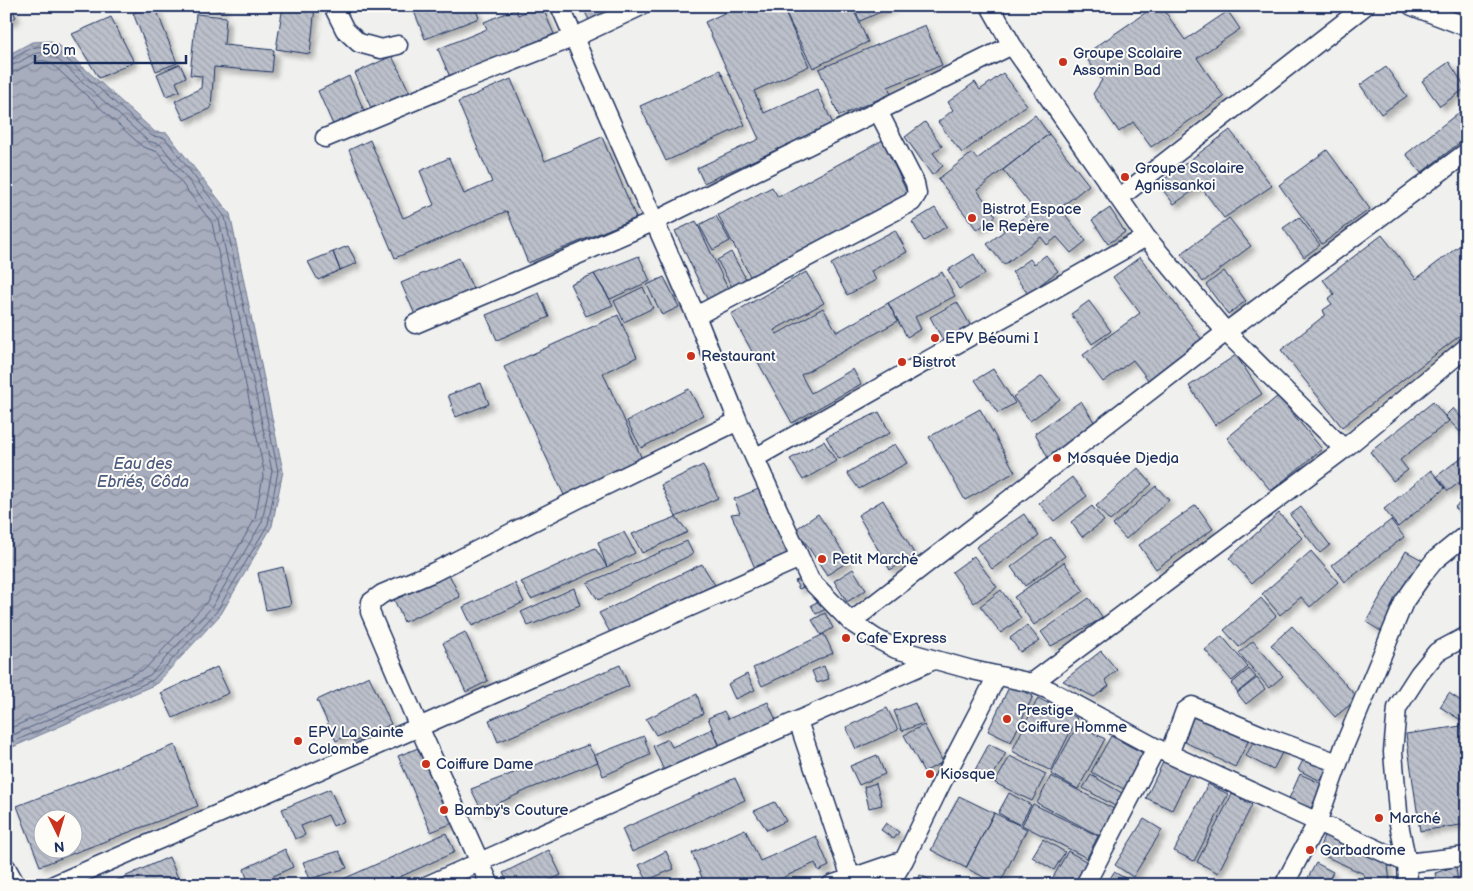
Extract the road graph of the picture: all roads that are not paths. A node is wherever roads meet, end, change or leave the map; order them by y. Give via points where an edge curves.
1 (333, 6) edge
2 (560, 6) edge
3 (641, 6) edge
4 (990, 6) edge
5 (1365, 6) edge
6 (1412, 6) edge
7 (1446, 12) edge
8 (1467, 28) edge
9 (574, 37) junction
10 (398, 45) dead end
11 (1012, 45) junction
12 (878, 111) junction
13 (325, 138) dead end
14 (1467, 152) edge
15 (1119, 198) junction
16 (655, 221) junction
17 (1146, 237) junction
18 (696, 316) junction
19 (414, 324) dead end
20 (1226, 332) junction
21 (1467, 347) edge
22 (738, 420) junction
23 (1344, 449) junction
24 (755, 458) junction
25 (1467, 534) edge
26 (800, 558) junction
27 (851, 622) junction
28 (1467, 636) edge
29 (934, 660) junction
30 (997, 676) junction
31 (1032, 683) junction
32 (798, 721) junction
33 (419, 727) junction
34 (1162, 751) junction
35 (1338, 763) junction
36 (1317, 823) junction
37 (1467, 856) edge
38 (904, 860) junction
39 (479, 862) junction
40 (1407, 863) junction
41 (6, 867) edge
42 (851, 878) junction
43 (16, 885) edge
44 (54, 885) edge
45 (428, 885) edge
46 (490, 885) edge
47 (831, 885) edge
48 (889, 885) edge
49 (1085, 885) edge
50 (1284, 885) edge
51 (1408, 885) edge

1 - 10 street via 345,30 359,43 381,49
2 - 9 street
3 - 9 street
4 - 11 street
5 - 15 street
6 - 7 street
7 - 8 street
9 - 13 street
9 - 16 street
11 - 12 street
11 - 15 street
12 - 16 street
12 - 18 street via 915,183 917,194 912,202
14 - 20 street
15 - 17 street
16 - 18 street
16 - 19 street
17 - 20 street
17 - 24 street
18 - 22 street
20 - 23 street
20 - 27 street
21 - 23 street
22 - 24 street
22 - 33 street via 371,602 370,612
23 - 31 street
24 - 26 street
25 - 35 street via 1435,560 1404,602
26 - 27 street via 810,580
26 - 33 street
27 - 29 street via 896,649
28 - 40 street via 1437,652 1397,708 1393,752 1399,824
29 - 30 street
29 - 32 street
30 - 31 street
30 - 38 street
31 - 34 street via 1065,697
32 - 39 street
32 - 42 street
33 - 39 street
33 - 44 street
34 - 35 street via 1192,706
34 - 36 street
34 - 49 street
35 - 36 street
36 - 40 street
36 - 50 street
37 - 40 street
38 - 42 street
38 - 48 street
39 - 45 street
39 - 46 street
40 - 51 street
41 - 43 street
42 - 47 street

